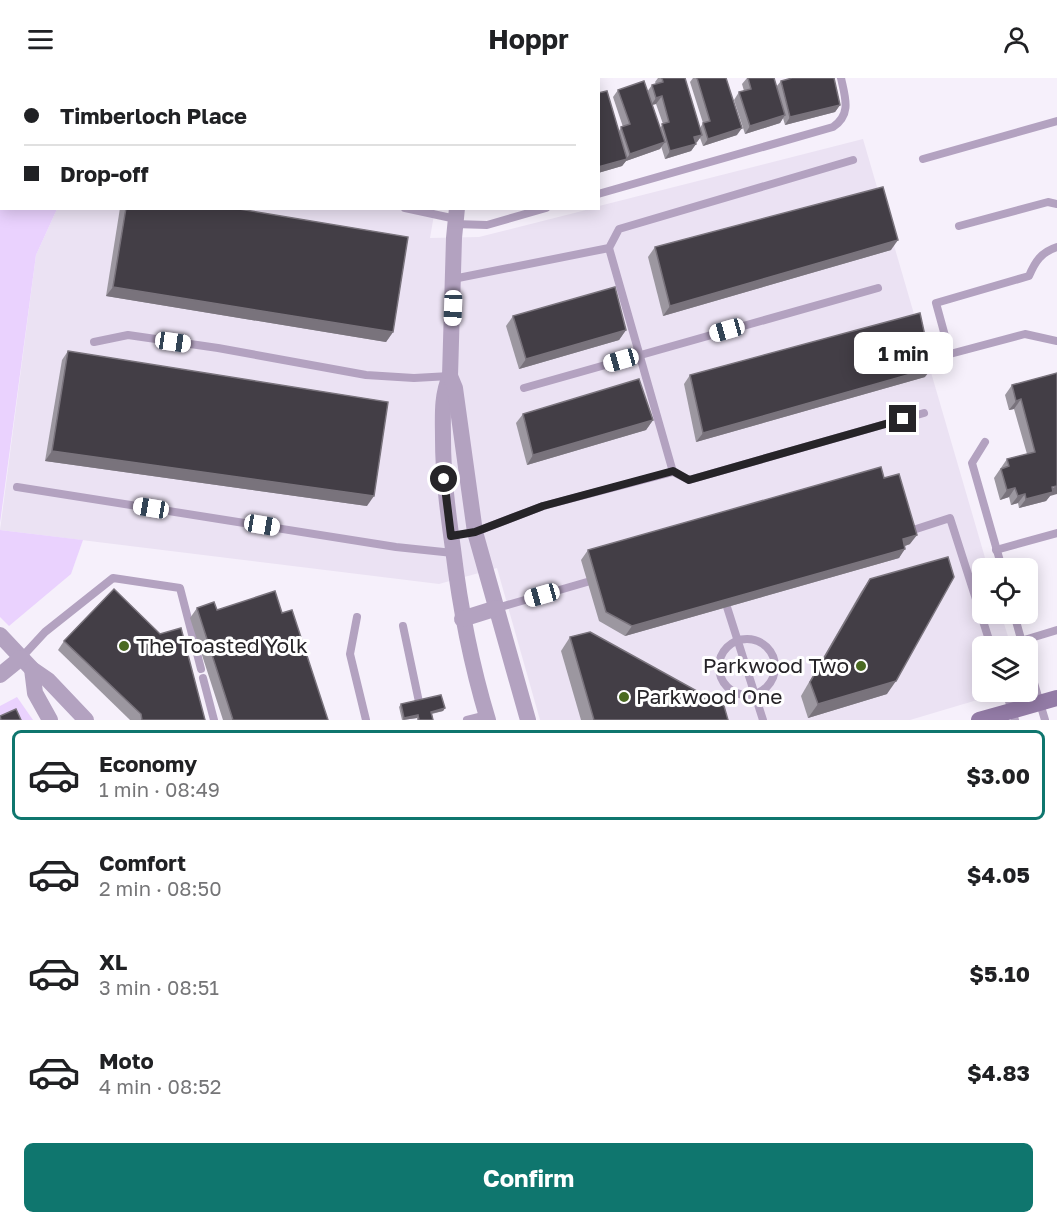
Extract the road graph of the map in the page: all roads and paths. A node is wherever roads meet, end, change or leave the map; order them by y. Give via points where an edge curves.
1 (841, 78) edge
2 (1057, 121) edge
3 (923, 159) dead end
4 (852, 160) dead end
5 (600, 193) edge
6 (1057, 204) edge
7 (416, 210) edge
8 (539, 210) edge
9 (456, 217) edge
10 (959, 226) dead end
11 (1057, 247) edge
12 (609, 248) junction
13 (453, 279) junction
14 (878, 288) dead end
15 (1057, 341) edge
16 (94, 342) dead end
17 (641, 355) junction
18 (450, 376) junction
19 (524, 388) dead end
20 (924, 413) dead end
21 (985, 442) dead end
22 (673, 471) junction
23 (17, 487) dead end
24 (907, 532) edge
25 (1057, 533) edge
26 (451, 536) junction
27 (476, 540) junction
28 (996, 550) junction
29 (453, 553) junction
30 (999, 558) edge
31 (587, 582) dead end
32 (727, 607) edge
33 (497, 608) junction
34 (357, 617) dead end
35 (462, 619) junction
36 (403, 626) dead end
37 (1057, 630) edge
38 (0, 634) edge
39 (988, 636) edge
40 (1038, 638) edge
41 (738, 640) junction
42 (26, 664) junction
43 (201, 669) dead end
44 (0, 675) edge
45 (203, 678) dead end
46 (755, 695) junction
47 (1038, 696) edge
48 (1057, 698) edge
49 (419, 702) edge
50 (1040, 703) junction
51 (1013, 715) edge
52 (487, 718) edge
53 (50, 720) edge
54 (86, 720) edge
55 (214, 720) edge
56 (366, 720) edge
57 (467, 720) edge
58 (528, 720) edge
59 (763, 720) edge
60 (979, 720) edge
61 (1045, 720) edge

1 - 5 lane via 846,109 833,127
2 - 3 lane
4 - 12 lane via 619,229
6 - 10 lane via 1048,202
7 - 9 lane
8 - 9 lane via 491,224
9 - 13 street
11 - 15 lane via 1037,258 1029,276 936,303 950,354 1025,334
12 - 13 lane
12 - 17 lane
13 - 18 street
14 - 17 lane
16 - 18 lane via 128,335 366,375
17 - 19 lane
17 - 22 lane
18 - 26 street via 442,416
18 - 27 street via 455,388
20 - 22 lane via 689,480
21 - 28 lane via 972,463
22 - 27 lane via 543,506
23 - 29 lane
24 - 39 lane via 950,518
25 - 28 lane
26 - 27 street
26 - 29 street
27 - 29 street
27 - 33 street
28 - 30 lane
29 - 35 street
31 - 33 lane
32 - 41 lane
33 - 35 street
33 - 58 street
34 - 56 lane via 350,654
35 - 52 street
36 - 49 lane
37 - 40 lane
38 - 42 street
41 - 46 lane
41 - 46 lane via 722,654 720,677 733,692
41 - 46 lane via 761,642 774,657 773,680
42 - 43 lane via 45,632 113,578 180,588
42 - 44 street
42 - 53 street via 35,693
42 - 54 street via 48,680
45 - 55 lane
46 - 59 lane
47 - 50 lane
48 - 50 main road
50 - 51 main road
50 - 61 lane
51 - 60 main road
52 - 57 lane

